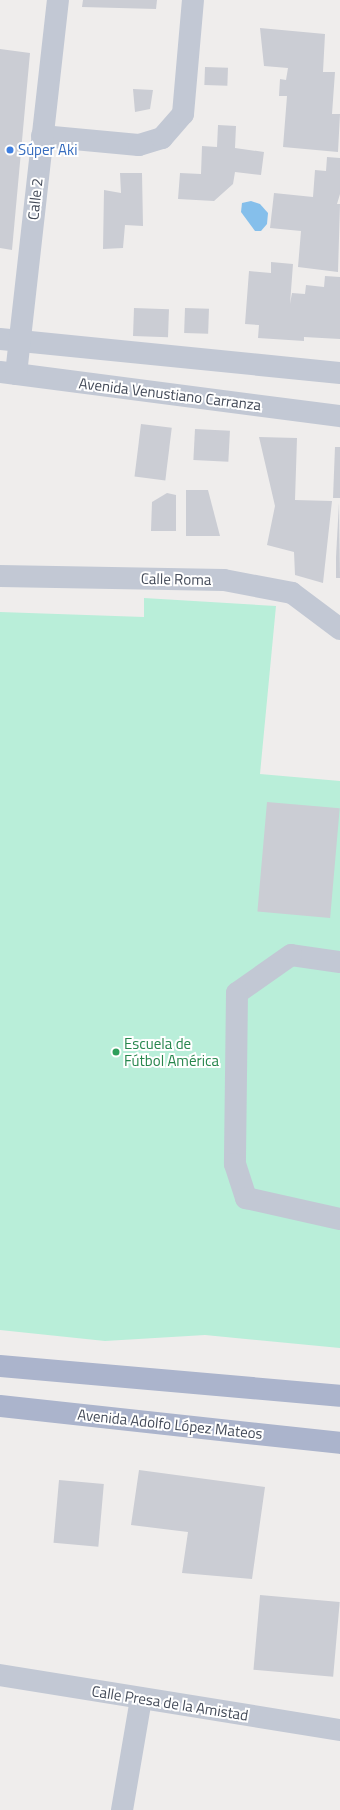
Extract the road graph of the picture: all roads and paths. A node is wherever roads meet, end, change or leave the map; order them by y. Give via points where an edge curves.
1 (58, 0) edge
2 (193, 0) edge
3 (42, 136) junction
4 (10, 340) edge
5 (8, 373) edge
6 (340, 373) edge
7 (340, 416) edge
8 (0, 576) edge
9 (340, 629) edge
10 (340, 962) edge
11 (340, 1220) edge
12 (0, 1366) edge
13 (340, 1396) edge
14 (0, 1406) edge
15 (340, 1443) edge
16 (0, 1674) edge
17 (141, 1699) junction
18 (340, 1730) edge
19 (122, 1810) edge

1 - 3 street, Calle 2
2 - 3 street via 183,114 162,138 139,145
3 - 4 street, Calle 2
4 - 5 street, Calle 2
4 - 6 street
5 - 7 street, Avenida Venustiano Carranza
8 - 9 street, Calle Roma via 224,580 292,593
10 - 11 street via 291,955 237,992 235,1164 246,1198
12 - 13 main road
14 - 15 main road, Avenida Adolfo López Mateos
16 - 17 street, Calle Presa de la Amistad
17 - 18 street, Calle Presa de la Amistad
17 - 19 street

